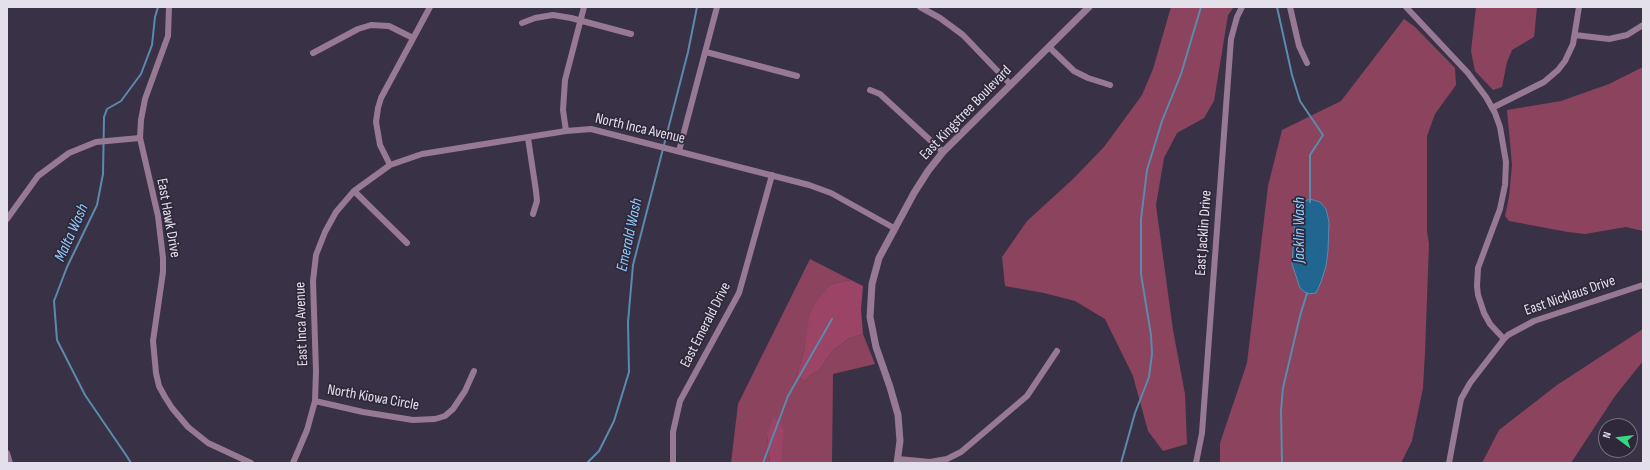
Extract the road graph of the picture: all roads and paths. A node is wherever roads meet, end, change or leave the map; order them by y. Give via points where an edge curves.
1 (169, 7) edge
2 (430, 7) edge
3 (584, 7) edge
4 (717, 7) edge
5 (920, 7) edge
6 (1242, 7) edge
7 (1290, 7) edge
8 (1407, 7) edge
9 (1579, 7) edge
10 (1086, 8) edge
11 (580, 20) junction
12 (522, 23) dead end
13 (1643, 25) edge
14 (631, 34) dead end
15 (1575, 35) junction
16 (413, 38) junction
17 (1049, 47) junction
18 (706, 52) junction
19 (313, 53) dead end
20 (1307, 63) dead end
21 (797, 76) dead end
22 (1011, 85) junction
23 (1110, 85) dead end
24 (870, 90) dead end
25 (1492, 108) junction
26 (566, 131) junction
27 (140, 138) junction
28 (528, 138) junction
29 (679, 151) junction
30 (943, 152) junction
31 (390, 165) junction
32 (772, 175) junction
33 (354, 191) junction
34 (533, 214) dead end
35 (7, 219) edge
36 (894, 228) junction
37 (407, 243) dead end
38 (1643, 285) edge
39 (1504, 339) junction
40 (1057, 351) dead end
41 (474, 371) dead end
42 (315, 401) junction
43 (7, 453) edge
44 (898, 461) edge
45 (10, 463) edge
46 (252, 463) edge
47 (293, 463) edge
48 (673, 463) edge
49 (1196, 463) edge
50 (1449, 463) edge

1 - 27 street, East Hawk Drive via 168,36 145,99
2 - 16 street
3 - 11 street
4 - 18 street
5 - 22 street via 963,35
6 - 49 street, East Jacklin Drive via 1231,39 1202,433
7 - 20 street via 1298,46
8 - 25 street via 1468,73
9 - 15 street
10 - 17 street, East Kingstree Boulevard
11 - 12 street via 553,15
11 - 14 street
11 - 26 street via 563,94
13 - 15 street via 1627,35 1609,39
15 - 25 street via 1570,53 1552,76
16 - 19 street via 389,26 371,25 358,29
16 - 31 street via 378,108 376,122 380,145
17 - 22 street, East Kingstree Boulevard
17 - 23 street via 1074,71
18 - 21 street
18 - 29 street
22 - 30 street, East Kingstree Boulevard
24 - 30 street via 880,94
25 - 39 street via 1500,127 1504,147 1505,185 1500,209 1478,268 1477,286 1484,313
26 - 28 street, North Inca Avenue
26 - 29 street, North Inca Avenue via 591,129
27 - 35 street via 96,142 69,153 38,176
27 - 46 street, East Hawk Drive via 158,216 164,258 153,341 159,386 172,408 188,427 208,443
28 - 31 street, North Inca Avenue via 422,154
28 - 34 street via 537,201
29 - 32 street, North Inca Avenue
30 - 36 street, East Kingstree Boulevard via 921,182
31 - 33 street, North Inca Avenue
32 - 36 street, North Inca Avenue via 831,193
32 - 48 street, East Emerald Drive via 739,293 680,401 674,432
33 - 37 street
33 - 42 street, East Inca Avenue via 336,212 316,255 313,281
36 - 44 street, East Kingstree Boulevard via 876,267 870,308 876,347 898,415
38 - 39 street, East Nicklaus Drive via 1534,321
39 - 50 street, East Nicklaus Drive via 1470,383 1461,399
40 - 44 street via 1027,396 961,452 947,459 930,462
41 - 42 street, North Kiowa Circle via 453,408 445,416 435,420 413,420
42 - 47 street, East Inca Avenue via 307,430
43 - 45 street

